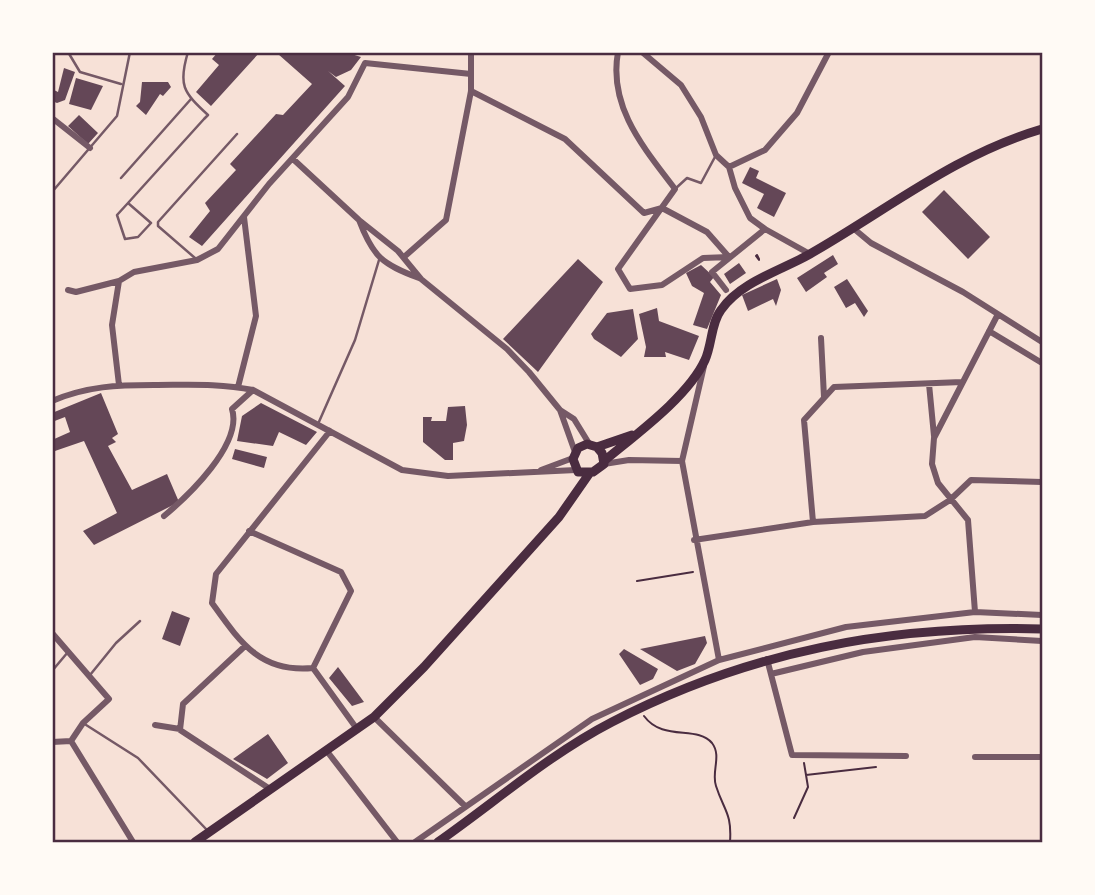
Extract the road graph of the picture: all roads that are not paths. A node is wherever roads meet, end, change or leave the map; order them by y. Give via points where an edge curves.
1 (68, 52) edge
2 (130, 52) edge
3 (188, 52) edge
4 (471, 52) edge
5 (618, 52) edge
6 (642, 52) edge
7 (829, 52) edge
8 (471, 74) junction
9 (121, 84) junction
10 (471, 91) junction
11 (191, 99) junction
12 (52, 118) edge
13 (1042, 129) edge
14 (237, 134) dead end
15 (90, 148) junction
16 (716, 155) junction
17 (293, 159) junction
18 (729, 167) junction
19 (121, 178) dead end
20 (675, 188) junction
21 (52, 192) edge
22 (128, 203) junction
23 (662, 208) junction
24 (244, 216) junction
25 (359, 220) junction
26 (852, 227) junction
27 (765, 229) junction
28 (810, 254) junction
29 (404, 257) junction
30 (729, 257) junction
31 (197, 260) junction
32 (379, 260) junction
33 (421, 279) junction
34 (119, 281) junction
35 (68, 290) dead end
36 (726, 290) dead end
37 (997, 316) junction
38 (989, 331) junction
39 (821, 338) dead end
40 (1042, 342) edge
41 (705, 361) junction
42 (1042, 363) edge
43 (962, 382) junction
44 (929, 384) junction
45 (119, 385) junction
46 (238, 387) junction
47 (60, 388) dead end
48 (253, 390) junction
49 (65, 396) junction
50 (824, 397) junction
51 (52, 401) edge
52 (560, 410) junction
53 (317, 425) junction
54 (330, 431) junction
55 (637, 433) junction
56 (934, 438) junction
57 (593, 446) junction
58 (574, 455) junction
59 (682, 461) junction
60 (604, 463) junction
61 (541, 470) junction
62 (577, 471) junction
63 (589, 474) junction
64 (1042, 482) edge
65 (571, 500) junction
66 (950, 500) junction
67 (164, 516) dead end
68 (813, 522) junction
69 (249, 531) junction
70 (694, 540) junction
71 (975, 612) junction
72 (1042, 615) edge
73 (140, 621) dead end
74 (1042, 629) edge
75 (52, 633) edge
76 (1042, 641) edge
77 (244, 647) junction
78 (68, 652) junction
79 (766, 659) junction
80 (719, 660) junction
81 (313, 668) junction
82 (52, 671) edge
83 (771, 674) junction
84 (89, 677) junction
85 (374, 717) junction
86 (83, 723) junction
87 (155, 724) dead end
88 (180, 729) junction
89 (357, 729) junction
90 (71, 741) junction
91 (52, 742) edge
92 (326, 750) junction
93 (906, 756) dead end
94 (975, 757) dead end
95 (1042, 757) edge
96 (270, 789) junction
97 (465, 806) junction
98 (210, 833) junction
99 (134, 842) edge
100 (195, 842) edge
101 (397, 842) edge
102 (415, 842) edge
103 (438, 842) edge

1 - 9 lane via 80,72
2 - 9 lane
3 - 11 lane via 181,75
4 - 8 street
5 - 20 street via 614,72 629,128
6 - 16 street via 681,85 701,117
7 - 18 street via 797,113 773,141 765,150
8 - 10 street
8 - 17 street via 365,63 348,97
9 - 15 lane via 117,116
10 - 23 street via 565,139 643,213
10 - 29 street via 446,220
11 - 19 lane
11 - 22 lane via 208,115
12 - 15 street
13 - 26 main road via 1009,138 944,169
14 - 31 lane via 158,222
15 - 21 lane
16 - 18 street
16 - 20 lane via 701,183 687,178
17 - 24 street
17 - 25 street
18 - 27 street via 750,218
20 - 23 street
22 - 22 lane via 117,215 125,239 138,237 151,223
23 - 30 street via 707,232
23 - 30 street via 618,269 630,289 662,285 703,258
24 - 31 street via 218,249
24 - 46 street via 256,316
25 - 29 street
25 - 32 street
26 - 28 main road
26 - 37 street via 871,243 963,292
27 - 28 street
27 - 30 street
28 - 41 main road via 749,286 720,310
29 - 33 street
30 - 36 street via 712,272
31 - 34 street via 134,272
32 - 33 street
32 - 53 lane via 355,340
33 - 52 street via 507,349
34 - 35 street
34 - 45 street via 112,325
37 - 38 street
37 - 40 street
38 - 42 street
38 - 43 street
39 - 50 street
41 - 55 main road
41 - 59 street
43 - 44 street
43 - 56 street
44 - 50 street via 834,387
44 - 56 street
45 - 46 street
45 - 49 street
46 - 48 street
47 - 49 street
48 - 53 street
48 - 67 street via 232,409 235,417 223,450 191,494
49 - 51 street
50 - 68 street via 804,420
52 - 57 street via 574,419
52 - 58 street
53 - 54 street
54 - 61 street via 402,470 448,476
54 - 69 street
55 - 57 main road
55 - 60 main road
56 - 66 street via 933,472
57 - 58 main road
57 - 60 main road
58 - 61 street
58 - 62 main road
59 - 60 street
59 - 70 street
60 - 63 main road
61 - 62 street
62 - 63 main road
62 - 65 main road
63 - 65 main road
64 - 66 street via 971,480
65 - 85 main road
66 - 68 street via 925,516
66 - 71 street via 968,520
68 - 70 street
69 - 77 street via 216,574 212,603
69 - 81 street via 341,572 351,591
70 - 80 street
71 - 72 street
71 - 80 street via 846,627
73 - 84 lane
74 - 79 main road via 974,627 850,640
75 - 78 street
76 - 83 street via 975,637 863,652
77 - 81 street via 288,671
77 - 88 street via 183,704
78 - 82 lane
78 - 84 street
79 - 83 street
79 - 103 main road via 721,673 611,722
80 - 97 street via 592,719
81 - 89 street
83 - 93 street via 792,755
84 - 86 street via 108,699
85 - 89 main road
85 - 97 street
86 - 90 street
86 - 98 lane via 138,758
87 - 88 street
88 - 96 street
89 - 92 main road
90 - 91 street
90 - 99 street
92 - 96 main road
92 - 101 street
94 - 95 street
96 - 98 main road
97 - 102 street
98 - 100 main road

